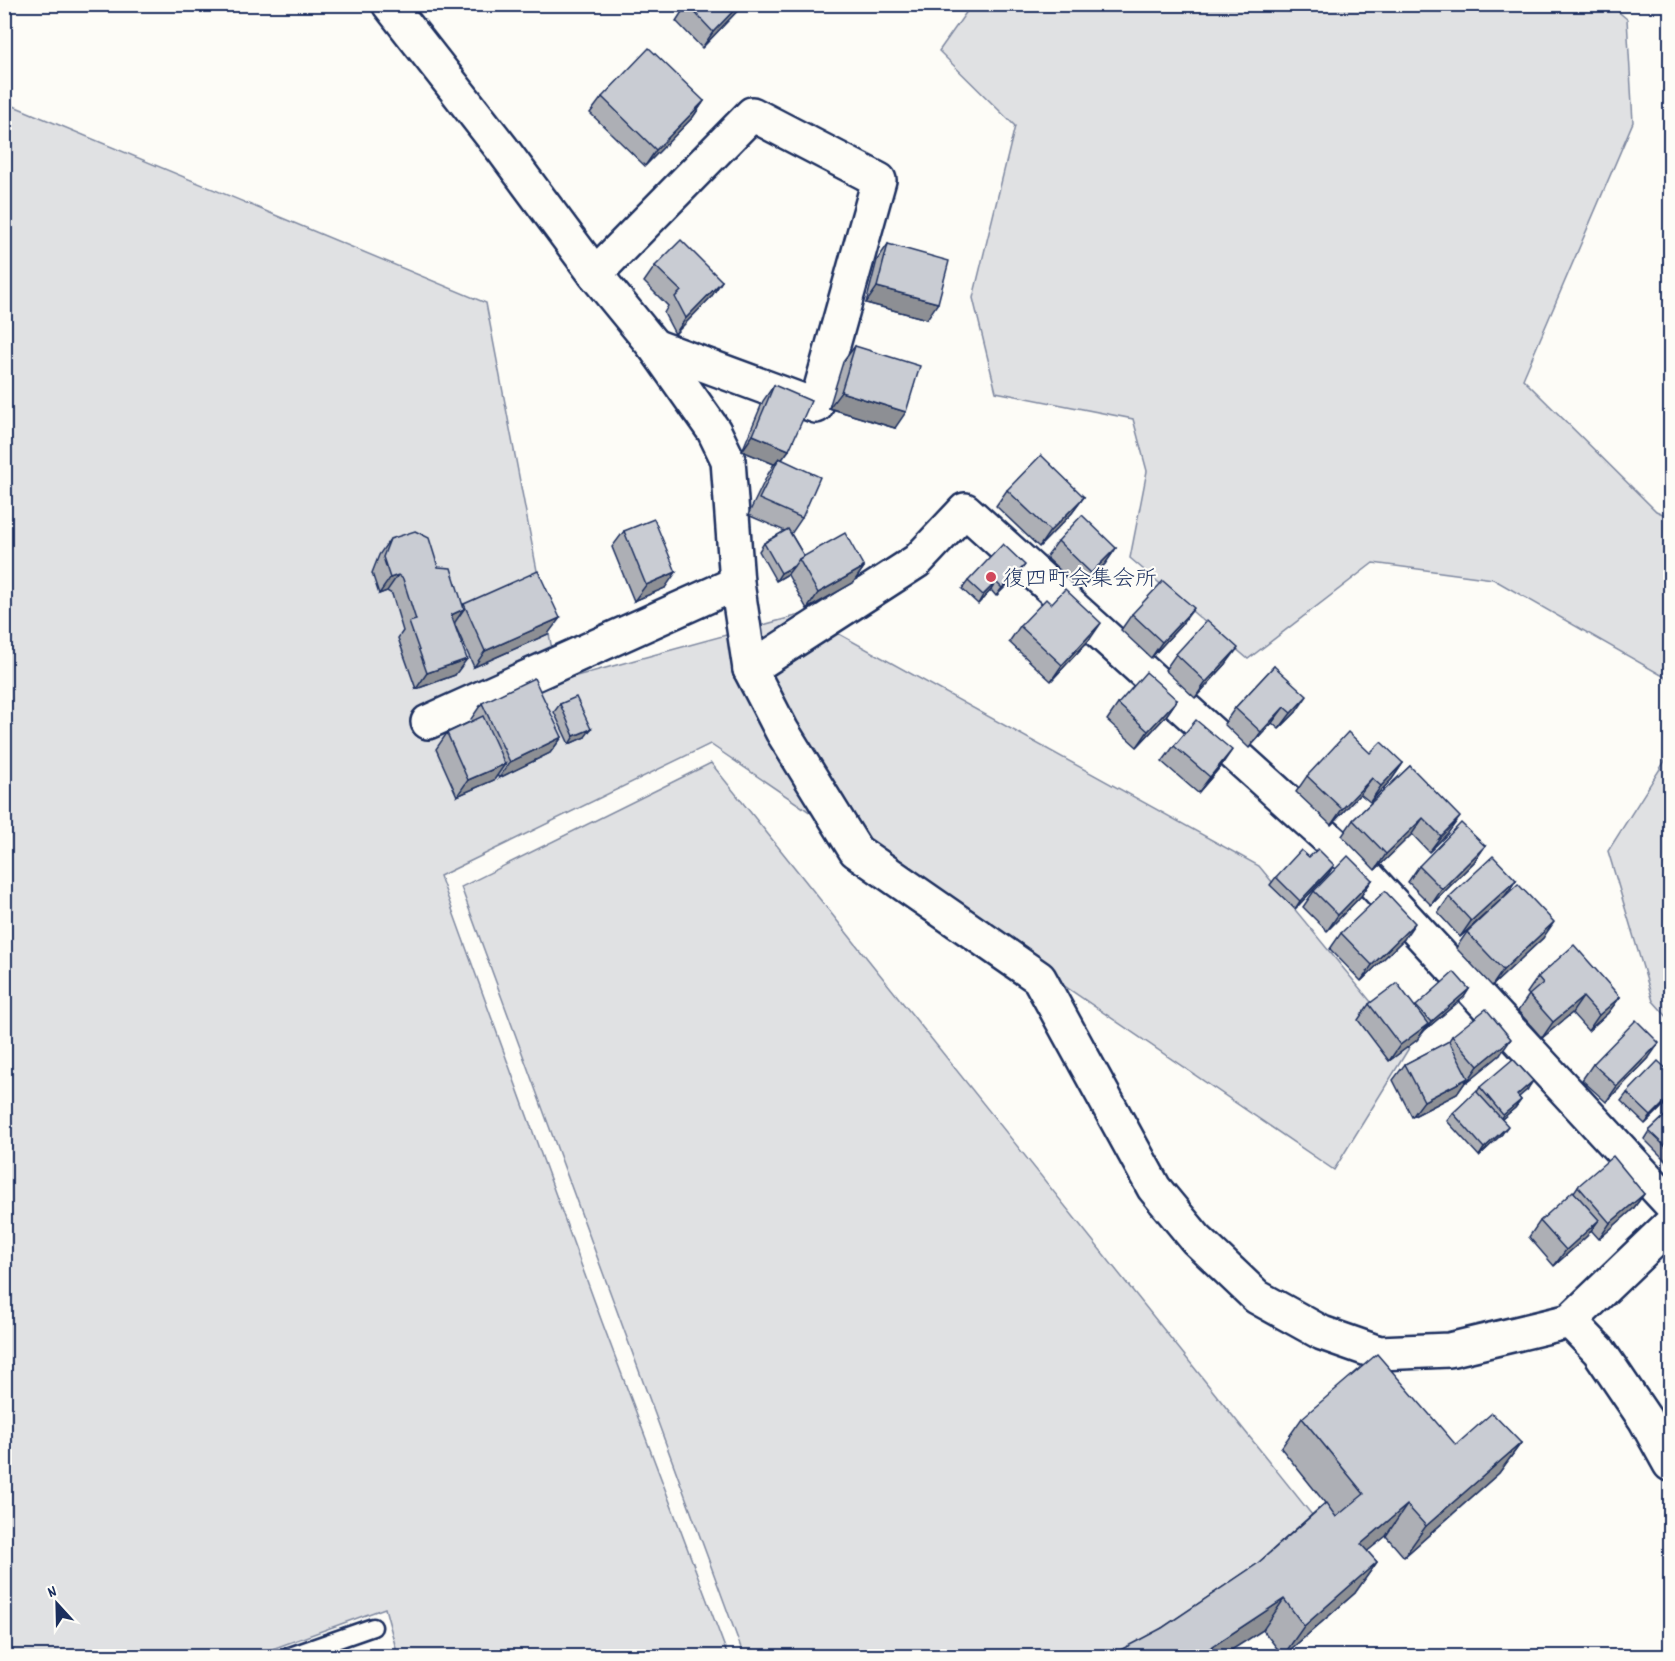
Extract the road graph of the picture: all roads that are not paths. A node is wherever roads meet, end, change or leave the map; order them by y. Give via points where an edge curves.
1 (389, 4) edge
2 (595, 274) junction
3 (654, 346) junction
4 (737, 583) junction
5 (750, 669) junction
6 (428, 722) dead end
7 (1671, 1203) edge
8 (1671, 1226) edge
9 (1570, 1321) junction
10 (1671, 1464) edge
11 (373, 1627) dead end
12 (290, 1656) edge

1 - 2 street
2 - 3 street
2 - 3 street via 752,114 879,180 816,406
3 - 4 street via 714,431 728,460
4 - 5 street
4 - 6 street
5 - 7 street via 917,561 965,510 1354,862
5 - 9 street via 782,731 856,851 1040,978 1154,1188 1196,1239 1257,1296 1323,1333 1379,1353 1449,1350
8 - 9 street
9 - 10 street via 1599,1351
11 - 12 lane

